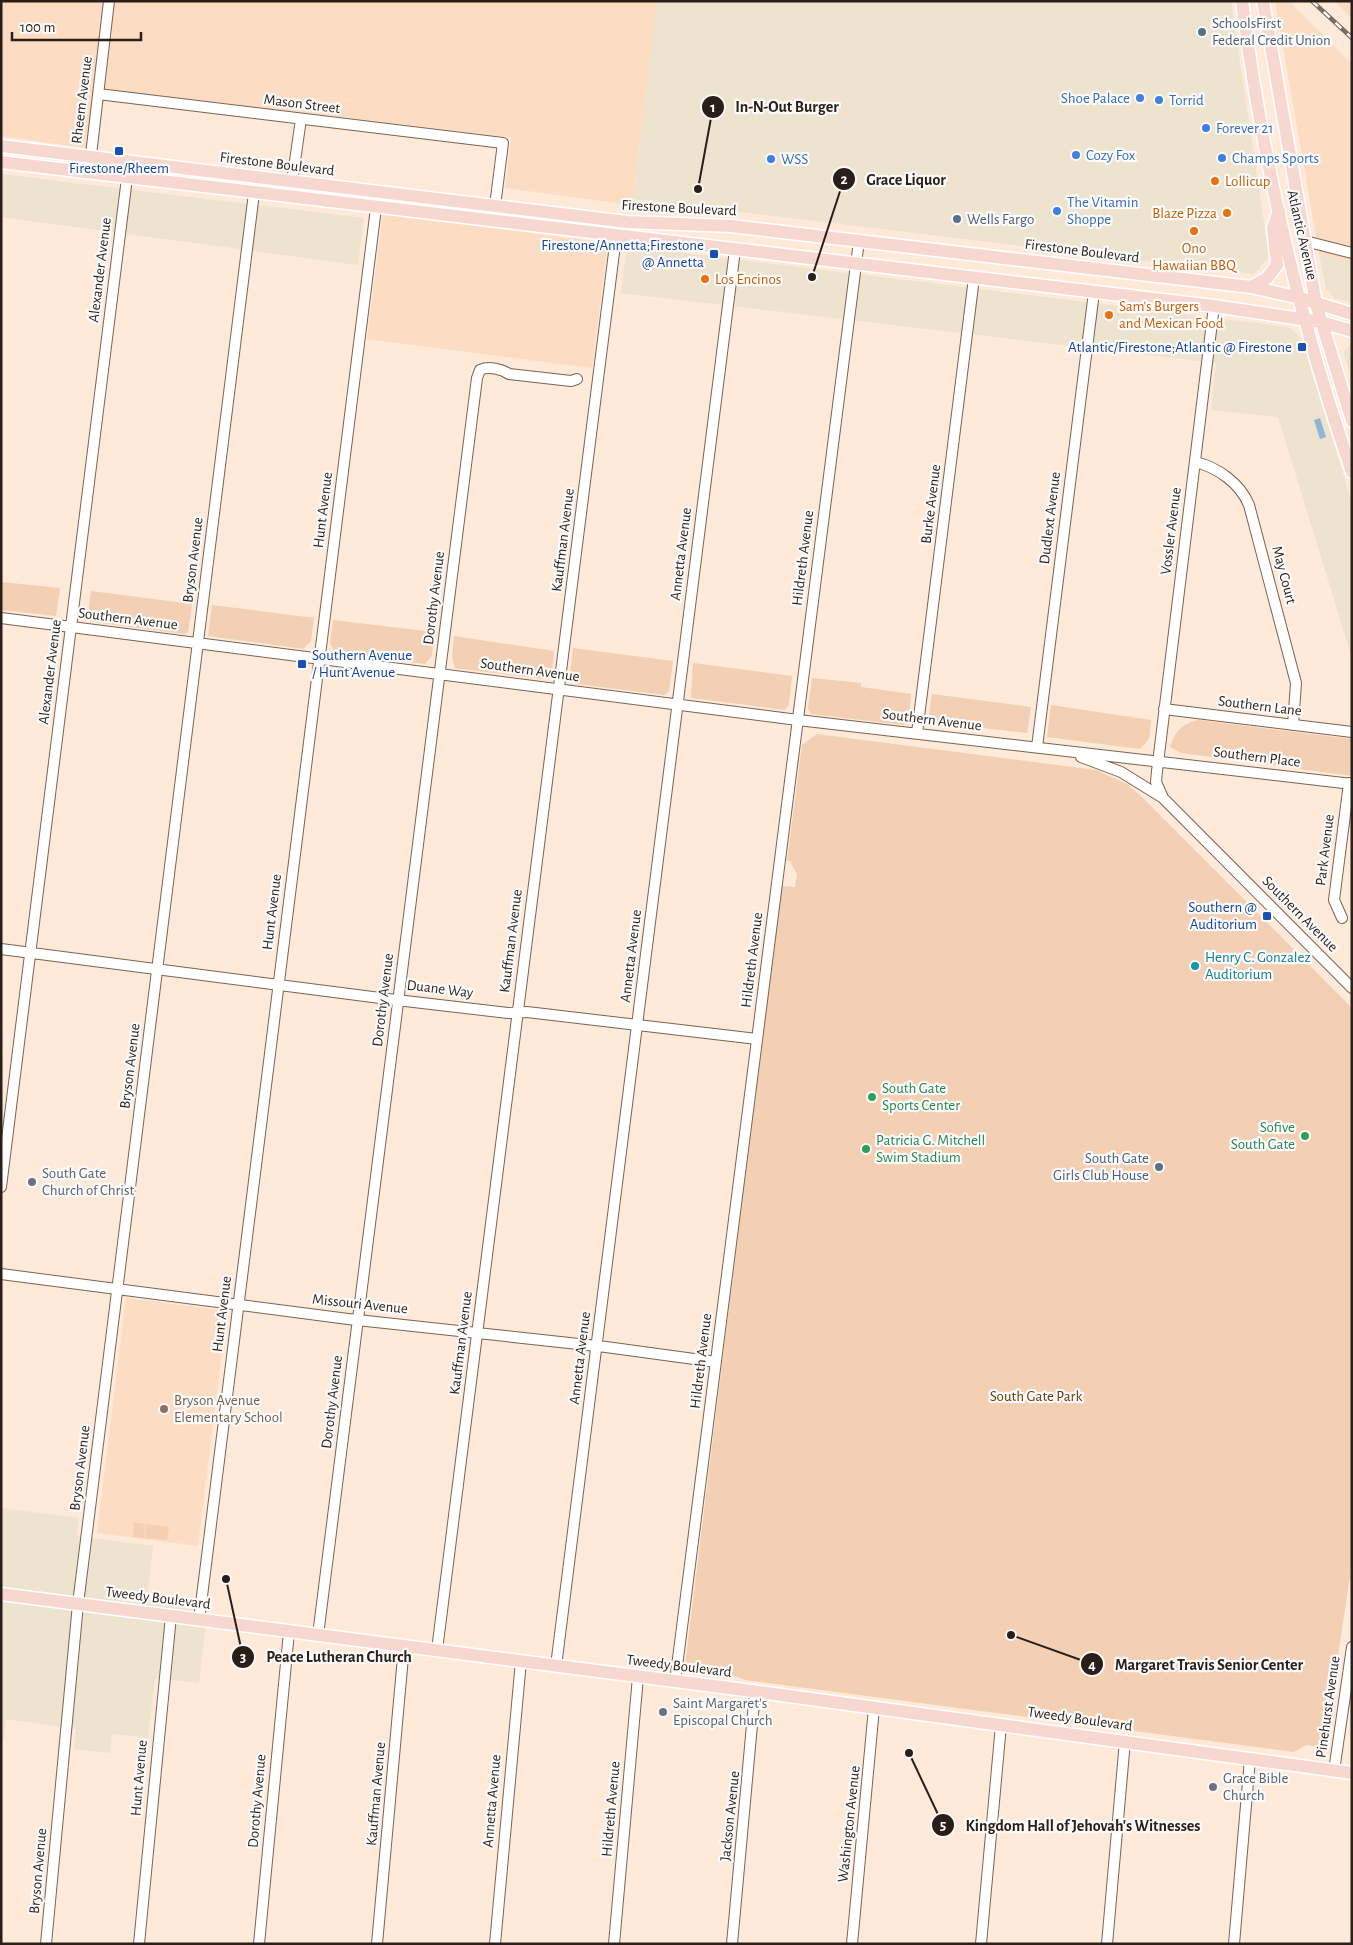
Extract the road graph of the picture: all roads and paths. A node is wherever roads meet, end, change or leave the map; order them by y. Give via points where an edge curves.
1 (109, 1) edge
2 (1242, 1) edge
3 (1263, 1) edge
4 (98, 94) junction
5 (301, 118) junction
6 (1, 146) edge
7 (90, 157) junction
8 (1, 162) edge
9 (129, 162) junction
10 (89, 172) junction
11 (127, 177) junction
12 (292, 182) junction
13 (254, 193) junction
14 (495, 206) junction
15 (376, 208) junction
16 (1279, 211) junction
17 (616, 236) junction
18 (1305, 240) junction
19 (859, 241) junction
20 (735, 250) junction
21 (1352, 253) edge
22 (856, 264) junction
23 (974, 278) junction
24 (1251, 287) junction
25 (1094, 292) junction
26 (1300, 298) junction
27 (1316, 304) junction
28 (1214, 306) junction
29 (1352, 314) edge
30 (1304, 319) junction
31 (1321, 322) junction
32 (1352, 331) edge
33 (598, 381) junction
34 (1352, 421) edge
35 (1194, 462) junction
36 (1352, 472) edge
37 (1, 618) edge
38 (71, 627) junction
39 (198, 642) junction
40 (319, 658) junction
41 (439, 673) junction
42 (559, 690) junction
43 (677, 705) junction
44 (1164, 709) junction
45 (798, 720) junction
46 (1293, 725) junction
47 (1352, 732) edge
48 (917, 733) junction
49 (1037, 747) junction
50 (1056, 749) junction
51 (1158, 760) junction
52 (1350, 784) edge
53 (1163, 798) junction
54 (1347, 830) edge
55 (1342, 918) dead end
56 (1, 949) edge
57 (30, 952) junction
58 (157, 969) junction
59 (278, 985) junction
60 (1352, 988) edge
61 (398, 1000) junction
62 (517, 1013) junction
63 (637, 1026) junction
64 (757, 1039) junction
65 (1, 1187) edge
66 (1, 1274) edge
67 (117, 1289) junction
68 (239, 1305) junction
69 (358, 1320) junction
70 (477, 1333) junction
71 (596, 1346) junction
72 (716, 1362) junction
73 (1, 1594) edge
74 (78, 1604) junction
75 (171, 1616) junction
76 (199, 1620) junction
77 (289, 1632) junction
78 (318, 1635) junction
79 (404, 1646) junction
80 (1352, 1647) edge
81 (437, 1650) junction
82 (521, 1661) junction
83 (556, 1666) junction
84 (638, 1677) junction
85 (675, 1682) junction
86 (755, 1692) junction
87 (874, 1708) junction
88 (1001, 1725) junction
89 (1125, 1741) junction
90 (1250, 1759) junction
91 (1334, 1771) junction
92 (1352, 1773) edge
93 (46, 1944) edge
94 (139, 1944) edge
95 (259, 1944) edge
96 (377, 1944) edge
97 (495, 1944) edge
98 (614, 1944) edge
99 (732, 1944) edge
100 (852, 1944) edge
101 (981, 1944) edge
102 (1107, 1944) edge
103 (1234, 1944) edge

1 - 4 street, Rheem Avenue
2 - 16 main road, Atlantic Avenue via 1250,64
3 - 18 main road, Atlantic Avenue
4 - 5 street, Mason Street
4 - 7 street, Rheem Avenue
5 - 12 street
5 - 14 street, Mason Street via 503,143
6 - 7 main road, Firestone Boulevard
7 - 9 main road, Firestone Boulevard
7 - 10 street, Rheem Avenue
8 - 10 main road, Firestone Boulevard
9 - 11 street, Alexander Avenue
9 - 12 main road, Firestone Boulevard
10 - 11 main road, Firestone Boulevard
11 - 13 main road, Firestone Boulevard
11 - 38 street, Alexander Avenue
12 - 14 main road, Firestone Boulevard
13 - 15 main road, Firestone Boulevard
13 - 39 street, Bryson Avenue
14 - 19 main road, Firestone Boulevard via 627,222 706,224
15 - 17 main road, Firestone Boulevard
15 - 40 street, Hunt Avenue
16 - 24 main road via 1273,228 1277,265 1268,278
16 - 26 main road, Atlantic Avenue
17 - 20 main road, Firestone Boulevard
17 - 33 street, Kauffman Avenue
18 - 21 street
18 - 27 main road, Atlantic Avenue
19 - 22 street, Hildreth Avenue
19 - 24 main road, Firestone Boulevard
20 - 22 main road, Firestone Boulevard
20 - 43 street, Annetta Avenue
22 - 23 main road, Firestone Boulevard
22 - 45 street, Hildreth Avenue
23 - 25 main road, Firestone Boulevard
23 - 48 street, Burke Avenue
24 - 26 main road, Firestone Boulevard
25 - 28 main road, Firestone Boulevard
25 - 49 street, Dudlext Avenue
26 - 27 main road, Firestone Boulevard
26 - 30 main road, Atlantic Avenue
27 - 29 main road, Firestone Boulevard
27 - 31 main road, Atlantic Avenue
28 - 30 main road, Firestone Boulevard
28 - 35 street, Vossler Avenue
30 - 31 main road, Firestone Boulevard
30 - 36 main road, Atlantic Avenue
31 - 32 main road, Firestone Boulevard
31 - 34 main road, Atlantic Avenue
33 - 41 street, Dorothy Avenue via 510,368 480,370
33 - 42 street, Kauffman Avenue
35 - 44 street, Vossler Avenue
35 - 46 street, May Court via 1209,465 1229,479 1249,504 1296,684
37 - 38 street, Southern Avenue
38 - 39 street, Southern Avenue
38 - 57 street, Alexander Avenue
39 - 40 street, Southern Avenue
39 - 58 street, Bryson Avenue
40 - 41 street, Southern Avenue
40 - 59 street, Hunt Avenue
41 - 42 street, Southern Avenue
41 - 61 street, Dorothy Avenue
42 - 43 street, Southern Avenue
42 - 62 street, Kauffman Avenue
43 - 45 street, Southern Avenue
43 - 63 street, Annetta Avenue
44 - 46 street, Southern Lane
44 - 51 street, Vossler Avenue
45 - 48 street, Southern Avenue
45 - 64 street, Hildreth Avenue
46 - 47 street, Southern Lane
48 - 49 street, Southern Avenue
49 - 50 street, Southern Avenue
50 - 51 street, Southern Avenue
50 - 53 street, Southern Avenue via 1121,772
51 - 52 street, Southern Place
51 - 53 street, Southern Avenue via 1156,782
52 - 54 street, Park Avenue
53 - 60 street, Southern Avenue
54 - 55 street, Park Avenue via 1334,900
56 - 57 street, Duane Way
57 - 58 street, Duane Way
57 - 65 street, Alexander Avenue
58 - 59 street, Duane Way
58 - 67 street, Bryson Avenue
59 - 61 street, Duane Way
59 - 68 street, Hunt Avenue
61 - 62 street, Duane Way
61 - 69 street, Dorothy Avenue
62 - 63 street, Duane Way
62 - 70 street, Kauffman Avenue
63 - 64 street, Duane Way
63 - 71 street, Annetta Avenue
64 - 72 street, Hildreth Avenue
66 - 67 street, Missouri Avenue
67 - 68 street, Missouri Avenue
67 - 74 street, Bryson Avenue
68 - 69 street, Missouri Avenue
68 - 76 street, Hunt Avenue
69 - 70 street, Missouri Avenue
69 - 78 street, Dorothy Avenue
70 - 71 street, Missouri Avenue
70 - 81 street, Kauffman Avenue
71 - 72 street, Missouri Avenue
71 - 83 street, Annetta Avenue
72 - 85 street, Hildreth Avenue
73 - 74 main road, Tweedy Boulevard
74 - 75 main road, Tweedy Boulevard
74 - 93 street, Bryson Avenue
75 - 76 main road, Tweedy Boulevard
75 - 94 street, Hunt Avenue
76 - 77 main road, Tweedy Boulevard
77 - 78 main road, Tweedy Boulevard
77 - 95 street, Dorothy Avenue
78 - 79 main road, Tweedy Boulevard
79 - 81 main road, Tweedy Boulevard
79 - 96 street, Kauffman Avenue
80 - 91 street, Pinehurst Avenue
81 - 82 main road, Tweedy Boulevard
82 - 83 main road, Tweedy Boulevard
82 - 97 street, Annetta Avenue
83 - 84 main road, Tweedy Boulevard
84 - 85 main road, Tweedy Boulevard
84 - 98 street, Hildreth Avenue
85 - 86 main road, Tweedy Boulevard
86 - 87 main road, Tweedy Boulevard
86 - 99 street, Jackson Avenue
87 - 88 main road, Tweedy Boulevard
87 - 100 street, Washington Avenue
88 - 89 main road, Tweedy Boulevard
88 - 101 street
89 - 90 main road, Tweedy Boulevard
89 - 102 street
90 - 91 main road, Tweedy Boulevard
90 - 103 street
91 - 92 main road, Tweedy Boulevard

